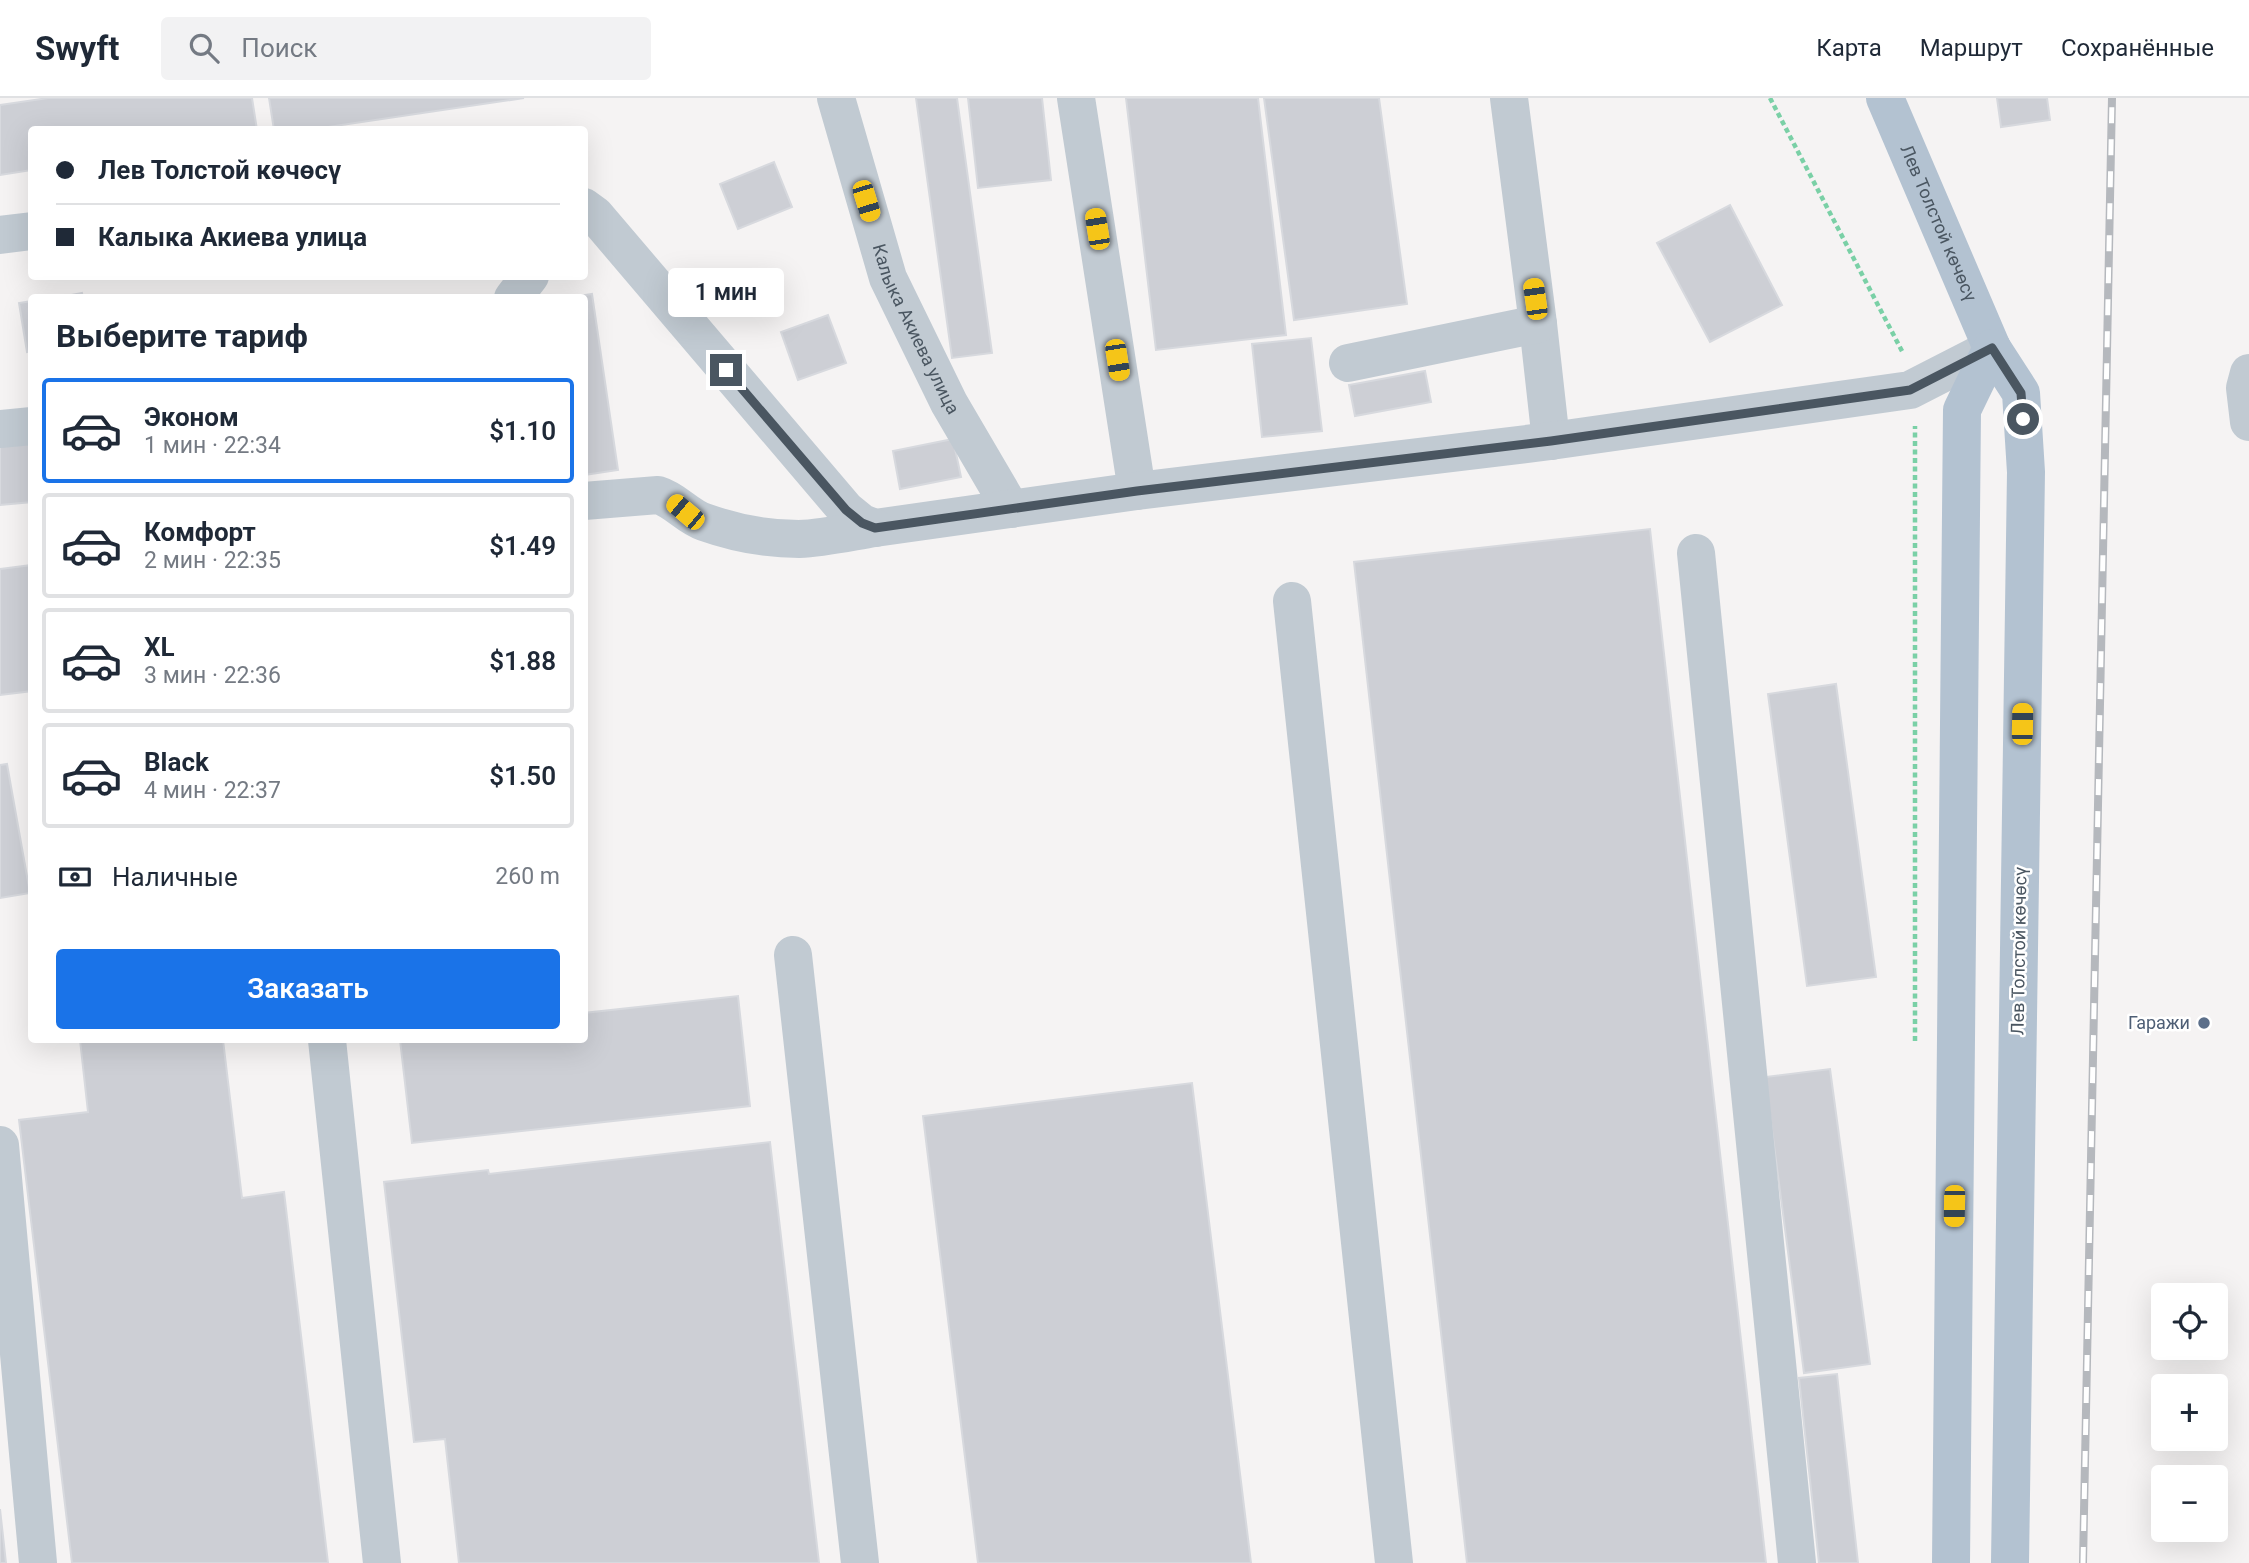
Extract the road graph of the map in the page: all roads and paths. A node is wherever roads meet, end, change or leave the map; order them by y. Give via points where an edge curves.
1 (836, 98) edge
2 (1076, 98) edge
3 (1509, 98) edge
4 (1770, 98) edge
5 (1885, 98) edge
6 (588, 215) edge
7 (28, 232) edge
8 (0, 235) edge
9 (527, 280) edge
10 (516, 294) edge
11 (1538, 324) junction
12 (1992, 348) junction
13 (1904, 354) dead end
14 (1348, 363) dead end
15 (2249, 373) edge
16 (1915, 418) dead end
17 (2249, 422) edge
18 (28, 426) edge
19 (0, 429) edge
20 (1551, 441) junction
21 (1137, 491) junction
22 (588, 501) edge
23 (1011, 509) junction
24 (875, 528) junction
25 (1696, 553) dead end
26 (1293, 601) dead end
27 (793, 954) dead end
28 (327, 1043) edge
29 (1915, 1046) dead end
30 (0, 1145) edge
31 (38, 1563) edge
32 (382, 1563) edge
33 (859, 1563) edge
34 (1394, 1563) edge
35 (1797, 1563) edge
36 (1951, 1563) edge
37 (2010, 1563) edge

1 - 23 street, Калыка Акиева улица via 888,278 949,403
2 - 21 street
3 - 11 street
4 - 13 path
5 - 12 main road, Лев Толстой көчөсү
6 - 24 street via 846,510
7 - 8 street
9 - 10 street
11 - 14 street
11 - 20 street
12 - 20 street via 1910,390
12 - 36 main road via 1962,410
12 - 37 main road, Лев Толстой көчөсү via 2021,393 2026,472
15 - 17 street via 2245,388
16 - 29 path
18 - 19 street
20 - 21 street
21 - 23 street
22 - 24 street via 658,495 701,521 749,536 801,539
23 - 24 street
25 - 35 street
26 - 34 street
27 - 33 street
28 - 32 street
30 - 31 street

